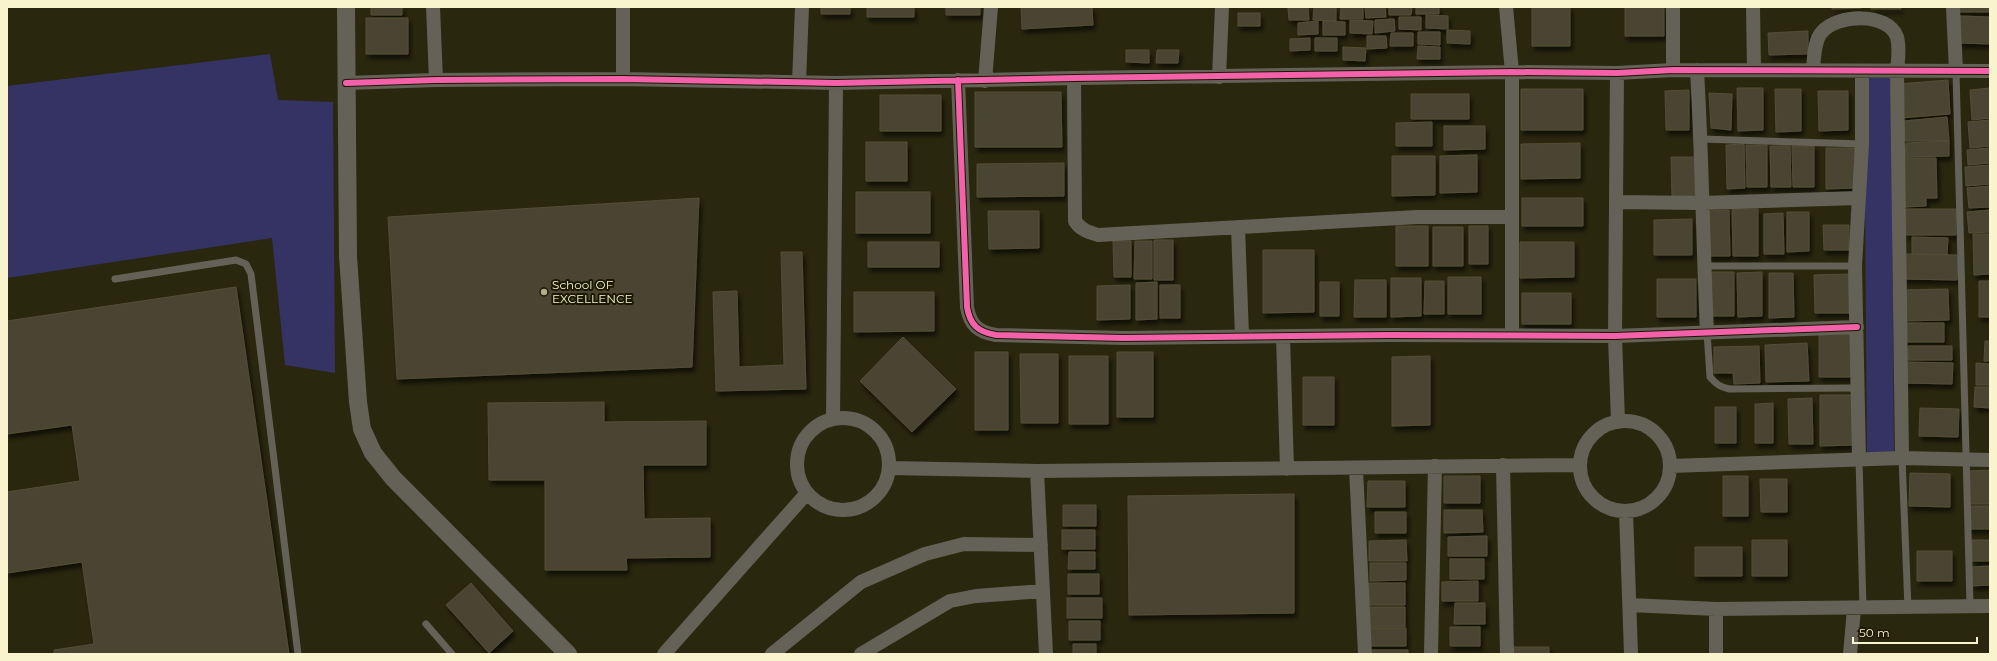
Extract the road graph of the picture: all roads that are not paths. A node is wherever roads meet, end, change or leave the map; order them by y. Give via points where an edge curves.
1 (346, 7) edge
2 (434, 7) edge
3 (623, 7) edge
4 (802, 7) edge
5 (991, 7) edge
6 (1222, 7) edge
7 (1506, 7) edge
8 (1673, 7) edge
9 (1753, 7) edge
10 (1953, 7) edge
11 (1673, 70) junction
12 (1698, 70) junction
13 (1754, 70) junction
14 (1813, 70) junction
15 (1862, 71) junction
16 (1897, 71) junction
17 (1956, 71) junction
18 (1990, 71) edge
19 (1512, 72) junction
20 (1617, 73) junction
21 (1219, 77) junction
22 (623, 78) junction
23 (1074, 78) junction
24 (436, 80) junction
25 (958, 80) junction
26 (986, 81) junction
27 (799, 82) junction
28 (346, 83) junction
29 (836, 84) junction
30 (1701, 139) junction
31 (1862, 144) junction
32 (1858, 198) junction
33 (1617, 202) junction
34 (1701, 203) junction
35 (1511, 217) junction
36 (1238, 227) junction
37 (1704, 266) junction
38 (1855, 266) junction
39 (115, 279) dead end
40 (1857, 327) junction
41 (1708, 332) junction
42 (1512, 335) junction
43 (1242, 336) junction
44 (1283, 336) junction
45 (1615, 336) junction
46 (1858, 388) junction
47 (833, 420) junction
48 (1618, 422) junction
49 (1859, 458) junction
50 (1902, 458) junction
51 (1965, 459) junction
52 (1990, 460) edge
53 (1503, 465) junction
54 (1580, 465) junction
55 (1435, 466) junction
56 (1670, 466) junction
57 (890, 468) junction
58 (1356, 468) junction
59 (1287, 469) junction
60 (1037, 471) junction
61 (807, 493) junction
62 (1626, 511) junction
63 (1041, 545) junction
64 (1043, 591) junction
65 (1630, 605) junction
66 (1970, 606) junction
67 (1990, 606) edge
68 (1908, 608) junction
69 (1716, 609) junction
70 (1858, 609) junction
71 (426, 624) dead end
72 (298, 654) edge
73 (452, 654) edge
74 (568, 654) edge
75 (664, 654) edge
76 (772, 654) edge
77 (861, 654) edge
78 (1046, 654) edge
79 (1365, 654) edge
80 (1431, 654) edge
81 (1507, 654) edge
82 (1630, 654) edge
83 (1716, 654) edge
84 (1850, 654) edge

1 - 28 street
2 - 24 street
3 - 22 street
4 - 27 street
5 - 26 street
6 - 21 street
7 - 19 street
8 - 11 street
9 - 13 street
10 - 17 street
11 - 12 street
11 - 20 street
12 - 13 street
12 - 30 street
13 - 14 street
14 - 15 street
14 - 16 street via 1821,32 1832,23 1843,19 1868,19 1888,25 1896,36
15 - 16 street
15 - 31 street
16 - 17 street
16 - 50 street
17 - 18 street
17 - 51 lane
19 - 20 street
19 - 21 street
19 - 35 street
20 - 33 street
21 - 23 street
22 - 24 street
22 - 27 street
23 - 26 street
23 - 36 street via 1074,210 1079,228 1098,235
24 - 28 street
25 - 26 street
25 - 29 street
25 - 43 street via 967,307 969,319 974,327 984,333 996,335 1124,338
27 - 29 street
28 - 74 street via 348,256 362,429 373,453 393,478
29 - 47 street
30 - 31 lane
30 - 34 street
31 - 32 street
32 - 34 street
32 - 38 street
33 - 34 street
33 - 45 street
34 - 37 street
35 - 36 street via 1417,217
35 - 42 street
36 - 43 street
37 - 38 lane
37 - 41 street
38 - 40 street
39 - 72 lane via 236,260 246,264 251,274
40 - 41 street
40 - 46 street
41 - 45 street
41 - 46 lane via 1710,377 1714,383 1722,387
42 - 44 street
42 - 45 street
43 - 44 street
44 - 59 street
45 - 48 street
46 - 49 street
47 - 57 street via 847,418 860,421 872,428 887,450
47 - 61 street via 821,424 810,432 798,456 800,482
48 - 54 street via 1608,424 1591,436 1581,454
48 - 56 street via 1627,421 1644,425 1658,435 1667,449
49 - 50 street
49 - 56 street
49 - 70 lane
50 - 51 street
50 - 68 lane
51 - 52 street
51 - 66 lane
53 - 54 street
53 - 55 street
53 - 81 street
54 - 62 street via 1584,485 1597,502 1606,507
55 - 58 street
55 - 80 street
56 - 62 street via 1667,483 1657,498 1643,507
57 - 60 street
57 - 61 street via 882,490 872,501 859,508 845,511 831,509 818,503
58 - 59 street
58 - 79 street
59 - 60 street
60 - 63 street
61 - 75 street
62 - 65 street
63 - 64 street
63 - 76 street via 964,544 924,554 861,582
64 - 77 street via 976,596 950,601
64 - 78 street
65 - 69 street
65 - 82 street
66 - 67 street
66 - 68 street
68 - 70 street
69 - 70 street
69 - 83 street
70 - 84 street
71 - 73 lane

